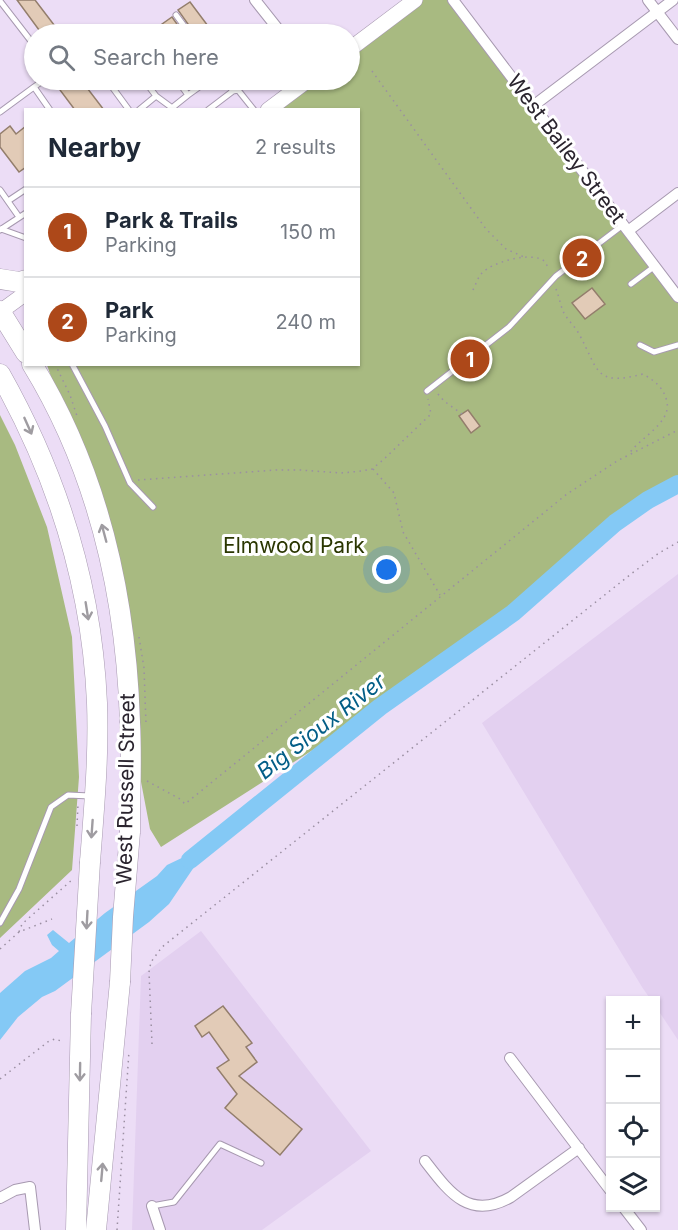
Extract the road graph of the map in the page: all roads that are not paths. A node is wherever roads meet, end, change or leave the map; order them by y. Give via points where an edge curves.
1 (255, 0) edge
2 (415, 0) edge
3 (453, 0) edge
4 (648, 0) edge
5 (673, 0) edge
6 (0, 1) edge
7 (657, 12) junction
8 (176, 15) dead end
9 (183, 24) edge
10 (274, 24) edge
11 (24, 32) edge
12 (678, 39) edge
13 (360, 41) edge
14 (30, 90) edge
15 (36, 90) edge
16 (114, 90) edge
17 (152, 90) edge
18 (185, 90) edge
19 (196, 90) edge
20 (238, 90) edge
21 (238, 90) edge
22 (295, 90) edge
23 (233, 91) joint
24 (189, 95) junction
25 (156, 96) junction
26 (533, 106) junction
27 (49, 108) edge
28 (128, 108) edge
29 (141, 108) edge
30 (174, 108) edge
31 (211, 108) edge
32 (252, 108) edge
33 (271, 108) edge
34 (0, 112) edge
35 (0, 190) edge
36 (24, 190) edge
37 (678, 194) edge
38 (8, 201) junction
39 (24, 214) edge
40 (19, 217) junction
41 (626, 228) junction
42 (1, 230) edge
43 (24, 236) edge
44 (655, 266) junction
45 (0, 279) edge
46 (24, 281) edge
47 (631, 284) dead end
48 (24, 294) edge
49 (678, 297) edge
50 (0, 312) edge
51 (640, 345) dead end
52 (678, 345) edge
53 (24, 350) edge
54 (35, 366) edge
55 (73, 366) edge
56 (0, 374) edge
57 (430, 389) road end
58 (153, 507) dead end
59 (87, 796) junction
60 (0, 923) edge
61 (510, 1058) dead end
62 (579, 1148) junction
63 (425, 1161) dead end
64 (261, 1162) dead end
65 (606, 1185) edge
66 (0, 1198) edge
67 (152, 1206) joint
68 (627, 1212) edge
69 (36, 1230) edge
70 (76, 1230) edge
71 (96, 1230) edge
72 (160, 1230) edge
73 (641, 1230) edge

1 - 10 street
2 - 13 main road
3 - 26 street, West Bailey Street
4 - 7 street
5 - 7 street
6 - 11 lane
7 - 12 street
7 - 26 street
8 - 9 lane
14 - 34 lane
15 - 27 lane
16 - 28 lane
17 - 25 lane
18 - 24 lane
19 - 24 lane
20 - 23 lane
21 - 32 lane
22 - 33 main road
23 - 31 lane
24 - 30 lane
25 - 29 lane
25 - 30 lane
26 - 41 street, West Bailey Street
35 - 38 lane
36 - 38 lane
37 - 41 street
38 - 40 lane
39 - 40 lane
40 - 42 lane
41 - 44 street, West Bailey Street
41 - 57 lane via 553,280 509,327
42 - 43 lane
44 - 47 lane
44 - 49 street, West Bailey Street
45 - 46 highway
48 - 50 main road
50 - 53 highway
51 - 52 lane via 654,352
71 -> 54 highway, West Russell Street, bridge via 130,832 126,656 116,587 93,496
55 - 58 lane via 130,483
56 -> 59 highway, West Russell Street via 21,411 54,489 85,594 98,744
59 - 60 lane via 68,795 51,807 19,889
59 -> 70 highway, West Russell Street, bridge via 90,862 81,1014
61 - 62 street
62 - 63 street via 511,1197 488,1206 471,1205 456,1197
62 - 65 street
64 - 67 lane via 220,1144 174,1202
66 - 69 street via 30,1188
67 - 72 street
68 - 73 street

